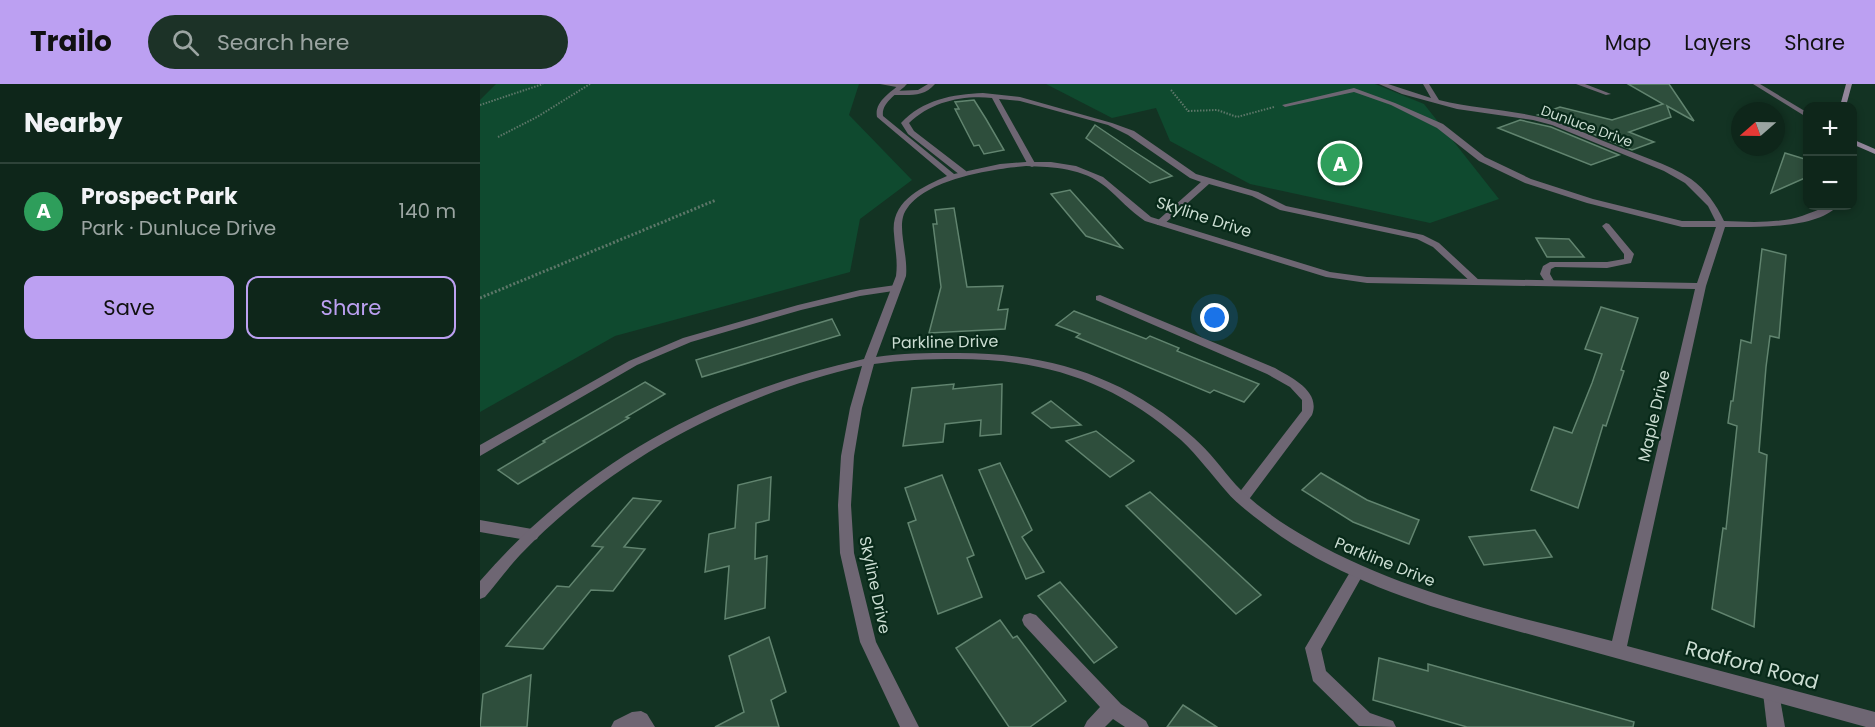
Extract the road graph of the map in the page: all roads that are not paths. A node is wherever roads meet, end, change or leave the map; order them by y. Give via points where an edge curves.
1 (883, 84) edge
2 (932, 84) edge
3 (1341, 84) edge
4 (1382, 84) edge
5 (1426, 84) edge
6 (1579, 84) edge
7 (1756, 84) edge
8 (1849, 84) edge
9 (903, 85) edge
10 (1354, 90) junction
11 (894, 93) junction
12 (1608, 94) dead end
13 (994, 96) junction
14 (1437, 102) junction
15 (1844, 102) edge
16 (1285, 105) road end
17 (1803, 113) edge
18 (1857, 143) edge
19 (1875, 152) edge
20 (1032, 165) junction
21 (958, 175) junction
22 (1207, 181) junction
23 (1824, 210) edge
24 (1160, 223) junction
25 (1721, 224) junction
26 (1606, 226) dead end
27 (1476, 282) junction
28 (1550, 283) junction
29 (1701, 286) junction
30 (896, 288) junction
31 (1100, 298) dead end
32 (869, 361) junction
33 (480, 451) edge
34 (1242, 498) junction
35 (480, 526) edge
36 (532, 535) junction
37 (1358, 571) junction
38 (480, 592) edge
39 (1030, 620) dead end
40 (1618, 651) junction
41 (1772, 693) junction
42 (1112, 707) junction
43 (1875, 721) edge
44 (620, 727) edge
45 (646, 727) edge
46 (910, 727) edge
47 (1093, 727) edge
48 (1140, 727) edge
49 (1387, 727) edge
50 (1776, 727) edge

1 - 9 street
2 - 11 street via 920,93
3 - 10 street
4 - 14 street, Dunluce Drive
5 - 14 street
6 - 12 street
7 - 17 street
8 - 15 street
9 - 11 street
10 - 16 street
10 - 25 street via 1440,126 1482,159 1528,181 1682,224
11 - 21 street via 882,104 880,117
13 - 20 street
13 - 21 street via 962,96 926,107 905,123
13 - 22 street via 1020,99 1110,124
14 - 25 street, Dunluce Drive via 1554,124 1667,169 1704,195
18 - 19 street
20 - 21 street, Skyline Drive via 1004,165
20 - 24 street, Skyline Drive via 1065,166 1090,173 1108,182 1133,211
21 - 30 street, Skyline Drive via 914,196 899,211 896,230 902,249 902,274
22 - 24 street
22 - 27 street via 1255,194 1283,208 1420,237 1436,245
23 - 25 street via 1797,222
24 - 27 street, Skyline Drive via 1329,275 1367,280
25 - 29 street, Maple Drive
26 - 28 street via 1629,254 1628,261 1607,265 1553,264 1545,274
27 - 28 street, Skyline Drive
28 - 29 street, Skyline Drive
29 - 40 street, Maple Drive
30 - 32 street, Skyline Drive
30 - 33 street via 798,308 687,340 633,363
31 - 34 street via 1271,371 1294,384 1308,399 1308,412
32 - 34 street, Parkline Drive via 998,356 1054,365 1107,384 1165,420 1198,449
32 - 36 street, Parkline Drive via 747,398 665,436 572,497
32 - 46 street, Skyline Drive via 849,439 844,497 847,554 868,642
34 - 37 street, Parkline Drive via 1279,530
35 - 36 street
36 - 38 street, Parkline Drive via 499,566
37 - 40 street, Parkline Drive via 1410,594
37 - 49 street via 1313,648 1319,675 1365,720
39 - 42 street
40 - 41 street, Radford Road
41 - 43 street, Radford Road
41 - 50 street
42 - 47 street
42 - 48 street
44 - 45 street via 641,720

